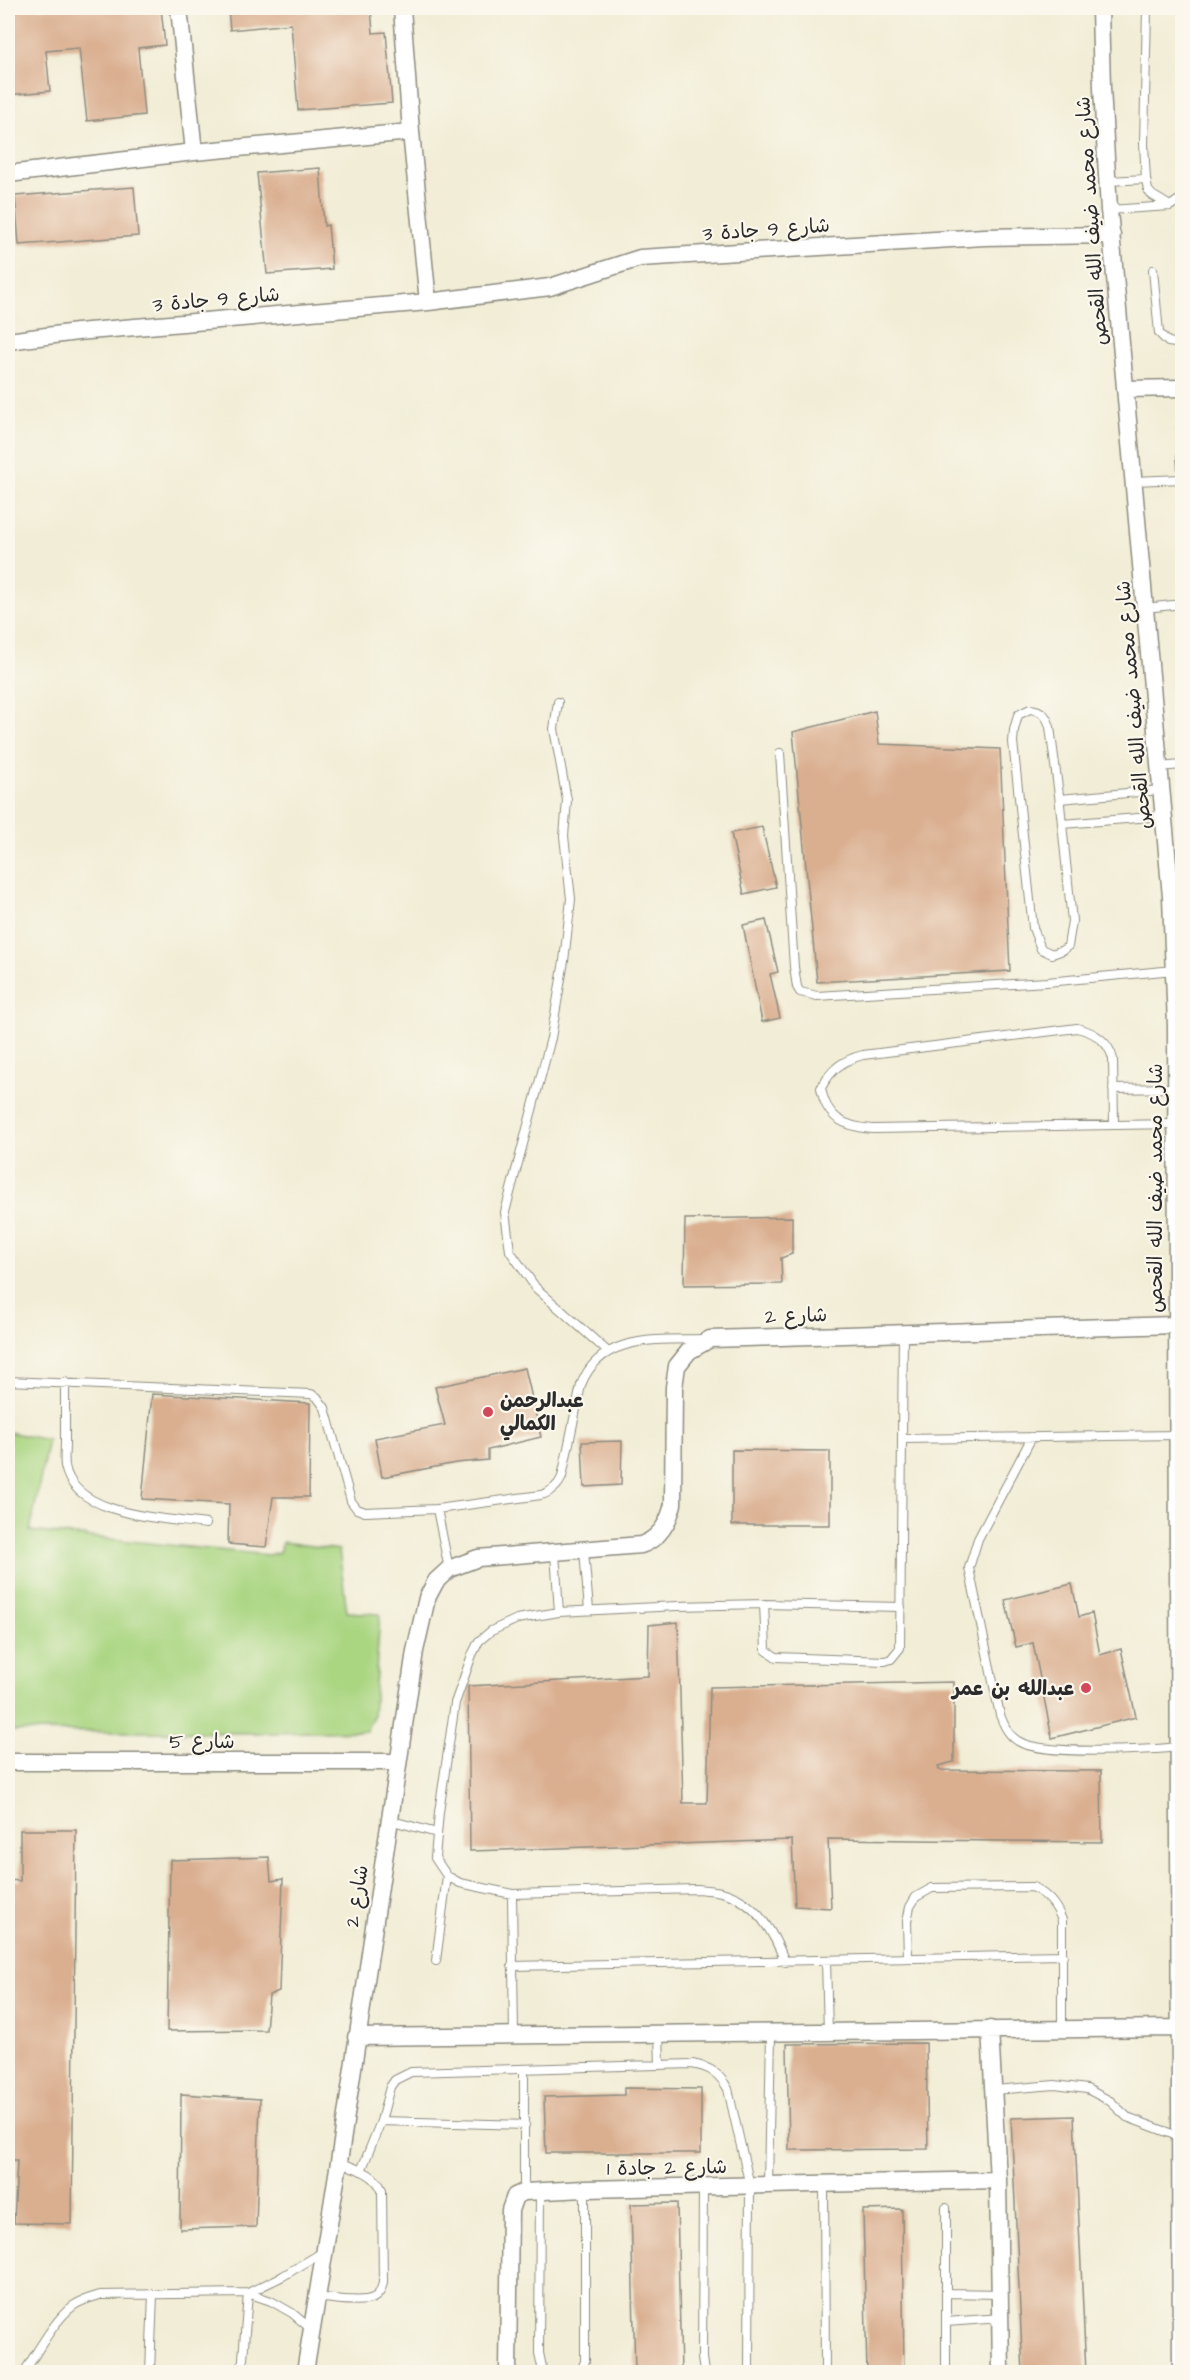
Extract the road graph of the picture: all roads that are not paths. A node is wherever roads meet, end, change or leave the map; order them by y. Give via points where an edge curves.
1 (179, 8) edge
2 (402, 8) edge
3 (1100, 8) edge
4 (1147, 8) edge
5 (411, 132) junction
6 (194, 152) junction
7 (8, 174) edge
8 (1146, 179) junction
9 (1108, 181) junction
10 (1182, 198) edge
11 (1170, 206) junction
12 (1109, 210) junction
13 (1112, 235) junction
14 (1153, 270) dead end
15 (428, 302) junction
16 (8, 341) edge
17 (1182, 344) edge
18 (1182, 388) edge
19 (1125, 389) junction
20 (1181, 457) dead end
21 (1182, 471) edge
22 (1182, 479) edge
23 (1134, 481) junction
24 (1182, 604) edge
25 (1145, 608) junction
26 (558, 702) dead end
27 (780, 753) dead end
28 (1182, 765) edge
29 (1160, 767) junction
30 (1161, 790) junction
31 (1060, 799) junction
32 (1164, 816) junction
33 (1062, 824) junction
34 (1173, 970) junction
35 (1179, 1025) edge
36 (1175, 1088) junction
37 (1113, 1089) junction
38 (1175, 1124) junction
39 (1114, 1125) junction
40 (1176, 1325) junction
41 (903, 1334) junction
42 (710, 1339) junction
43 (607, 1351) junction
44 (8, 1381) edge
45 (65, 1382) junction
46 (1177, 1435) junction
47 (1032, 1437) junction
48 (902, 1439) junction
49 (437, 1509) junction
50 (206, 1524) dead end
51 (584, 1551) junction
52 (555, 1553) junction
53 (449, 1569) junction
54 (764, 1604) junction
55 (901, 1607) junction
56 (589, 1610) junction
57 (559, 1612) junction
58 (1181, 1747) edge
59 (8, 1762) edge
60 (397, 1762) junction
61 (389, 1820) junction
62 (437, 1833) junction
63 (447, 1876) junction
64 (512, 1894) junction
65 (1063, 1955) junction
66 (908, 1958) junction
67 (826, 1960) junction
68 (436, 1961) dead end
69 (785, 1962) junction
70 (512, 1966) junction
71 (1180, 2028) junction
72 (990, 2029) junction
73 (1062, 2029) junction
74 (828, 2032) junction
75 (771, 2033) junction
76 (659, 2034) junction
77 (514, 2035) junction
78 (356, 2037) junction
79 (660, 2065) junction
80 (524, 2070) junction
81 (994, 2090) junction
82 (381, 2121) junction
83 (525, 2125) junction
84 (1180, 2137) junction
85 (339, 2162) junction
86 (361, 2171) junction
87 (998, 2180) junction
88 (824, 2185) junction
89 (750, 2186) junction
90 (768, 2186) junction
91 (703, 2188) junction
92 (585, 2189) junction
93 (532, 2191) junction
94 (946, 2208) dead end
95 (323, 2252) junction
96 (248, 2293) junction
97 (946, 2294) junction
98 (1000, 2294) junction
99 (153, 2295) junction
100 (316, 2297) junction
101 (1001, 2318) junction
102 (946, 2322) junction
103 (311, 2329) junction
104 (24, 2372) edge
105 (18, 2373) edge
106 (150, 2373) edge
107 (242, 2373) edge
108 (304, 2373) edge
109 (508, 2373) edge
110 (543, 2373) edge
111 (580, 2373) edge
112 (704, 2373) edge
113 (747, 2373) edge
114 (825, 2373) edge
115 (946, 2373) edge
116 (1001, 2373) edge
117 (1181, 2373) edge

1 - 6 street
2 - 5 street
3 - 9 street, شارع محمد ضيف الله القحص
4 - 8 lane
5 - 6 street
5 - 15 street
6 - 7 street
8 - 9 lane
8 - 11 lane via 1152,195
9 - 12 street, شارع محمد ضيف الله القحص
10 - 11 lane
11 - 12 lane
12 - 13 street, شارع محمد ضيف الله القحص
13 - 15 street, شارع 9 جادة 3 via 984,237 640,258 550,287
13 - 19 street, شارع محمد ضيف الله القحص
14 - 17 lane via 1159,333 1168,342
15 - 16 street, شارع 9 جادة 3
18 - 19 street
19 - 23 street, شارع محمد ضيف الله القحص
20 - 21 lane
22 - 23 lane
23 - 25 street, شارع محمد ضيف الله القحص
24 - 25 lane
25 - 29 street, شارع محمد ضيف الله القحص
26 - 43 lane via 554,729 567,800 564,836 571,898 551,1038 505,1212 510,1251 536,1287
27 - 34 lane via 794,967 800,992 817,996
28 - 29 lane
29 - 30 street, شارع محمد ضيف الله القحص
30 - 31 lane
30 - 32 street, شارع محمد ضيف الله القحص
31 - 33 lane
31 - 33 lane via 1047,718 1036,710 1024,711 1015,722 1013,742 1033,928 1041,949 1052,954 1068,946 1071,932
32 - 33 lane
32 - 34 street, شارع محمد ضيف الله القحص
34 - 35 street, شارع محمد ضيف الله القحص
35 - 36 street, شارع محمد ضيف الله القحص
36 - 37 lane
36 - 38 street, شارع محمد ضيف الله القحص
37 - 39 lane
37 - 39 lane via 1110,1049 1094,1034 1077,1029 862,1055 836,1067 821,1088 827,1109 840,1121 858,1128
38 - 39 lane
38 - 40 street, شارع محمد ضيف الله القحص
40 - 41 street, شارع 2
40 - 46 street, شارع محمد ضيف الله القحص
41 - 42 street, شارع 2
41 - 48 lane
42 - 43 lane via 652,1340 627,1343
42 - 51 street, شارع 2 via 689,1351 677,1366 673,1504 667,1521 655,1538 641,1545
43 - 49 lane via 585,1374 562,1477 556,1487 541,1496
44 - 45 lane
45 - 49 lane via 311,1394 325,1408 351,1501 357,1509
45 - 50 lane via 65,1466 72,1484 85,1497 119,1511
46 - 47 lane
46 - 58 street, شارع محمد ضيف الله القحص
47 - 48 lane
47 - 58 lane via 978,1539 969,1568 1000,1715 1007,1731 1019,1742 1035,1747 1129,1751
48 - 55 lane
49 - 53 lane
51 - 52 street, شارع 2
51 - 56 lane
52 - 53 street, شارع 2 via 478,1558
52 - 57 lane
53 - 60 street, شارع 2 via 436,1581 427,1598 414,1651
54 - 55 lane
54 - 55 lane via 764,1642 770,1655 885,1661 900,1648
54 - 56 lane
56 - 57 lane
57 - 62 lane via 517,1619 479,1641 455,1703
58 - 71 street, شارع محمد ضيف الله القحص
59 - 60 street, شارع 5
60 - 61 street, شارع 2
61 - 62 lane
61 - 78 street, شارع 2
62 - 63 lane via 435,1858
63 - 64 lane via 460,1883
63 - 68 lane
64 - 69 lane via 697,1889 726,1893 763,1920 776,1936
64 - 70 lane
65 - 66 lane
65 - 66 lane via 1062,1920 1056,1905 1033,1887 932,1887 916,1897 910,1907
65 - 73 lane
66 - 67 lane
67 - 69 lane
67 - 74 lane
69 - 70 lane
70 - 77 lane
71 - 73 street
71 - 84 street, شارع محمد ضيف الله القحص
72 - 73 street
72 - 74 street
72 - 81 street
74 - 75 street
75 - 76 street
75 - 90 lane
76 - 77 street
76 - 79 lane
77 - 78 street
78 - 85 street, شارع 2
79 - 80 lane
79 - 89 lane via 705,2066 722,2078 728,2089
80 - 82 lane via 402,2075 390,2087
80 - 83 lane
81 - 84 lane via 1055,2085 1088,2089 1110,2101 1127,2117
81 - 87 street
82 - 83 lane
82 - 86 lane
83 - 93 lane
84 - 117 street, شارع محمد ضيف الله القحص
85 - 86 lane
85 - 95 street, شارع 2
86 - 100 lane via 377,2180 382,2190 380,2292 364,2301
87 - 88 street, شارع 2 جادة 1
87 - 98 street
88 - 90 street, شارع 2 جادة 1
88 - 114 lane
89 - 90 street, شارع 2 جادة 1
89 - 91 street, شارع 2 جادة 1
89 - 113 lane
91 - 92 street, شارع 2 جادة 1
91 - 112 lane
92 - 93 street, شارع 2 جادة 1
92 - 111 lane via 585,2361
93 - 109 street via 515,2196 510,2210
93 - 110 lane
94 - 97 lane
95 - 96 lane
95 - 100 street, شارع 2
96 - 99 lane
96 - 103 lane via 271,2301
96 - 107 lane
97 - 98 lane
97 - 102 lane
98 - 101 street
99 - 104 lane via 100,2295 73,2306
99 - 106 lane
100 - 103 street, شارع 2
101 - 102 lane
101 - 116 street
102 - 115 lane
103 - 108 street, شارع 2
104 - 105 lane

